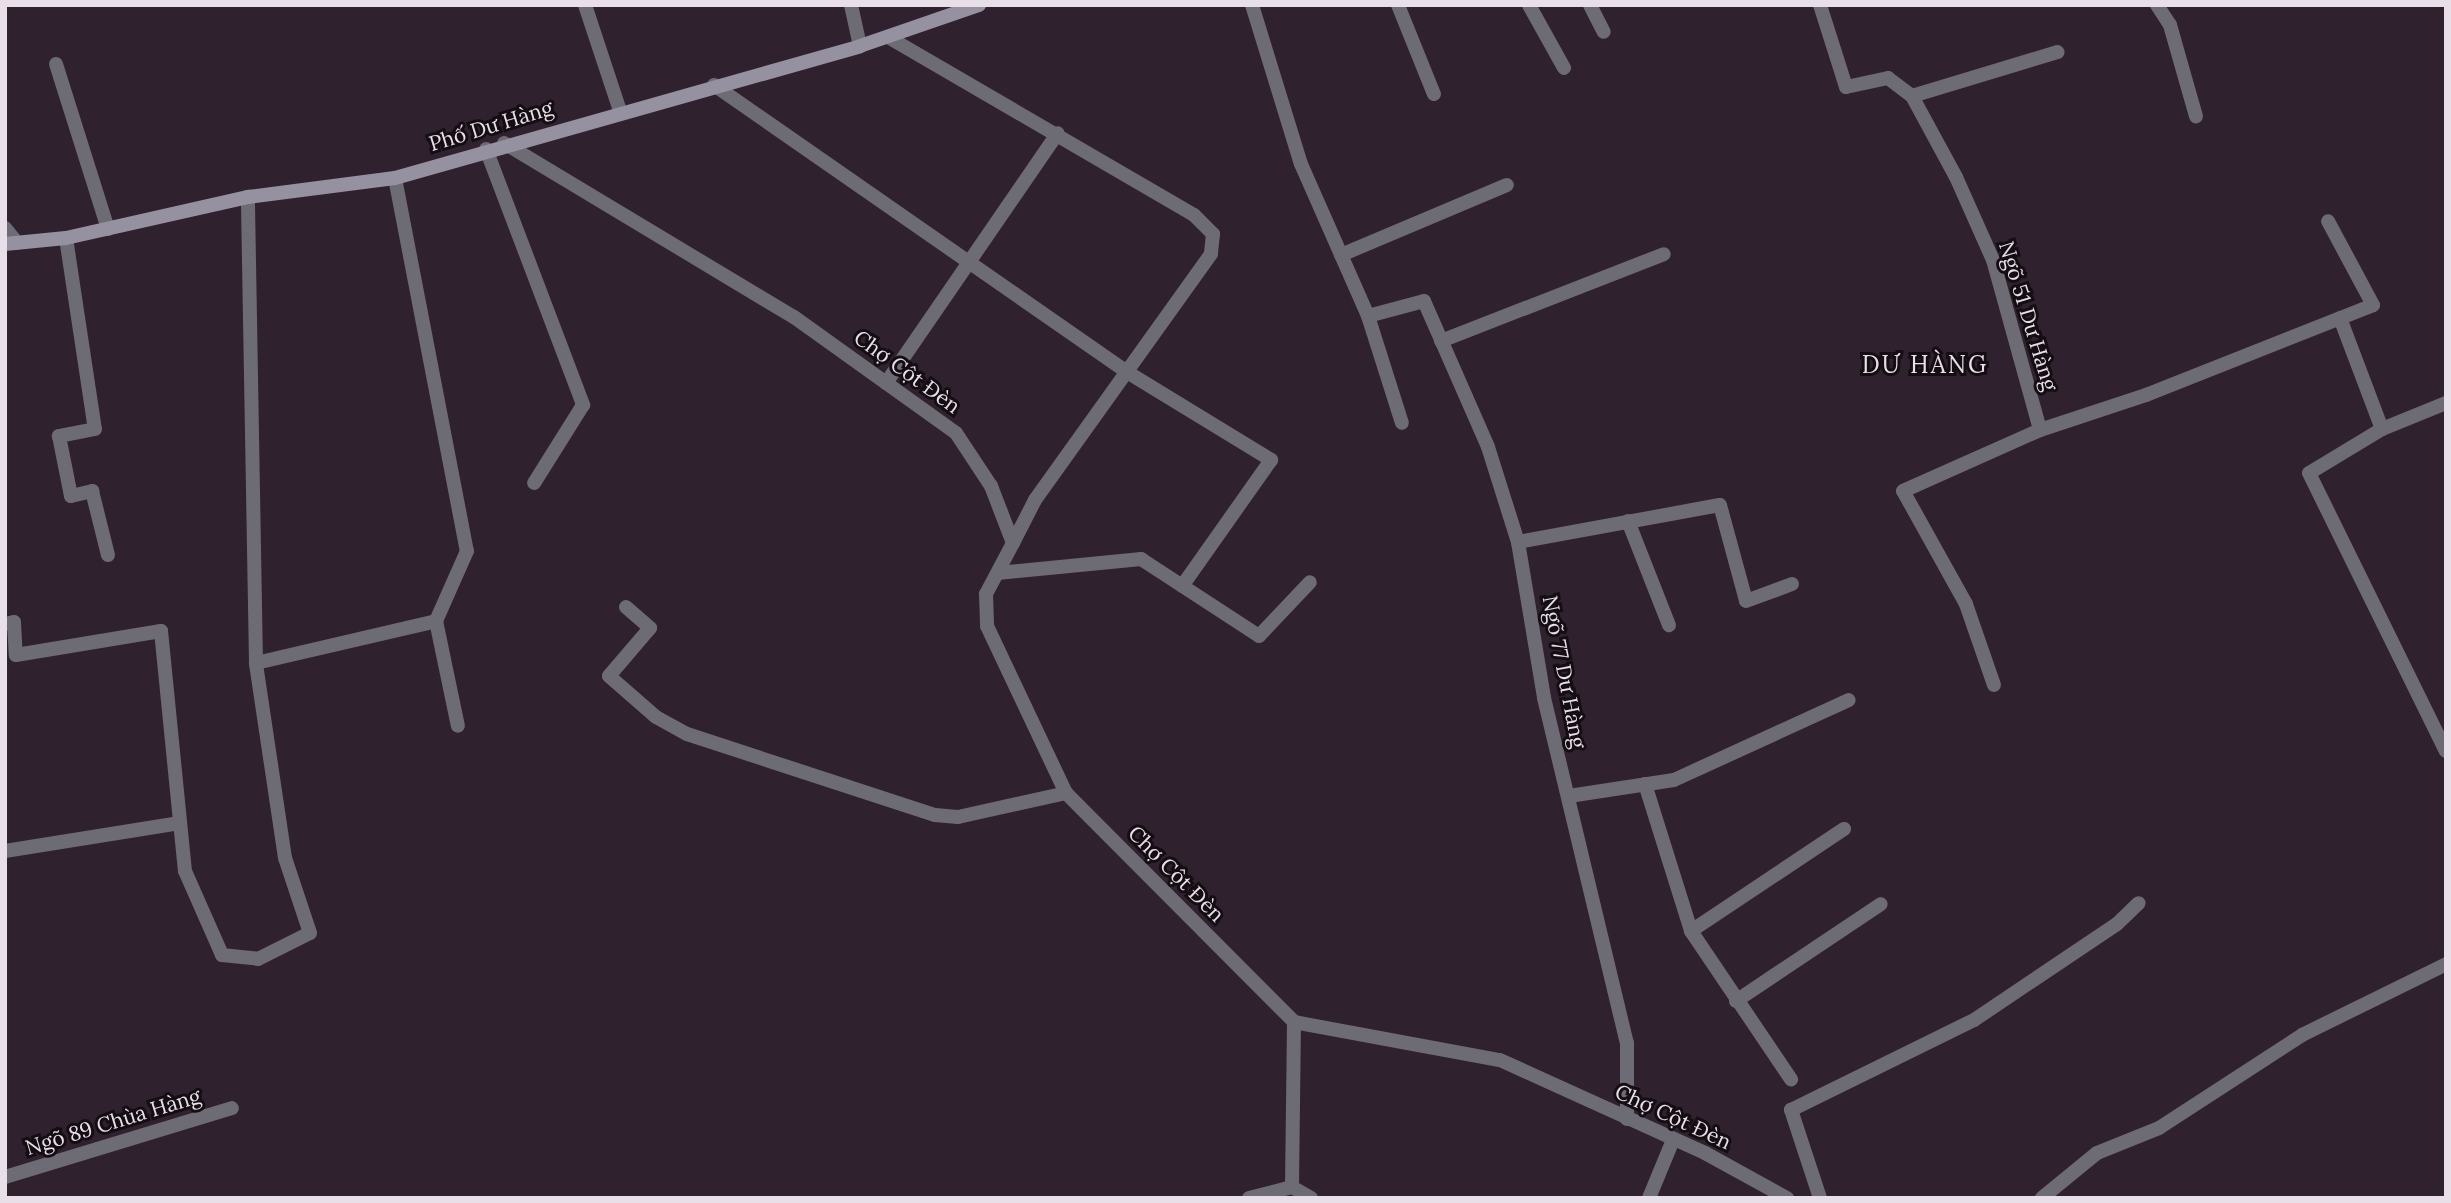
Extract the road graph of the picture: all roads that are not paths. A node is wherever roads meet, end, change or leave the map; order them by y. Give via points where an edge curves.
1 (585, 5) edge
2 (851, 5) edge
3 (979, 5) edge
4 (1252, 5) edge
5 (1398, 5) edge
6 (1529, 5) edge
7 (1590, 5) edge
8 (1820, 5) edge
9 (2157, 5) edge
10 (1604, 32) dead end
11 (888, 37) junction
12 (860, 46) junction
13 (2058, 52) dead end
14 (56, 64) dead end
15 (1564, 68) dead end
16 (713, 85) junction
17 (1434, 94) dead end
18 (1912, 96) junction
19 (620, 111) junction
20 (2196, 116) dead end
21 (1058, 133) junction
22 (504, 143) junction
23 (486, 149) junction
24 (395, 177) junction
25 (1507, 185) dead end
26 (248, 197) junction
27 (2328, 221) dead end
28 (5, 228) edge
29 (108, 229) junction
30 (66, 238) junction
31 (11, 244) edge
32 (1664, 254) dead end
33 (1341, 255) junction
34 (968, 261) junction
35 (1368, 316) junction
36 (2340, 318) junction
37 (1441, 341) junction
38 (1127, 372) junction
39 (886, 383) junction
40 (2446, 403) edge
41 (1402, 423) dead end
42 (2382, 429) junction
43 (2040, 430) junction
44 (534, 483) dead end
45 (1628, 522) junction
46 (1518, 542) junction
47 (1013, 543) junction
48 (108, 555) dead end
49 (998, 573) junction
50 (1310, 582) dead end
51 (1792, 584) dead end
52 (1182, 586) junction
53 (626, 607) dead end
54 (436, 621) junction
55 (5, 624) edge
56 (1670, 625) dead end
57 (256, 663) junction
58 (1994, 685) dead end
59 (1849, 700) dead end
60 (458, 726) dead end
61 (2446, 751) edge
62 (1645, 784) junction
63 (1066, 793) junction
64 (1569, 796) junction
65 (180, 823) junction
66 (1843, 829) dead end
67 (5, 851) edge
68 (2139, 903) dead end
69 (1881, 904) dead end
70 (1691, 931) junction
71 (2446, 964) edge
72 (1736, 1001) junction
73 (1294, 1022) junction
74 (1791, 1079) dead end
75 (232, 1108) dead end
76 (1627, 1119) junction
77 (1673, 1140) junction
78 (5, 1177) edge
79 (1292, 1187) junction
80 (1779, 1196) edge
81 (1249, 1198) edge
82 (1311, 1198) edge
83 (1649, 1198) edge
84 (1820, 1198) edge
85 (2042, 1198) edge

1 - 19 lane
2 - 12 lane
3 - 11 street, Phố Dư Hàng
4 - 33 lane via 1301,164
5 - 17 lane
6 - 15 lane
7 - 10 lane
8 - 18 lane via 1846,87 1888,78
9 - 20 lane via 2170,25
11 - 12 street, Phố Dư Hàng
11 - 21 lane
12 - 16 street, Phố Dư Hàng
13 - 18 lane
14 - 29 lane
16 - 19 street, Phố Dư Hàng
16 - 34 lane
18 - 43 lane, Ngõ 51 Dư Hàng via 1956,177 1993,260
19 - 22 street, Phố Dư Hàng
21 - 34 lane
21 - 38 lane via 1194,215 1213,234 1211,254
22 - 23 street, Phố Dư Hàng
22 - 39 lane, Chợ Cột Đèn via 794,317
23 - 24 street, Phố Dư Hàng
23 - 44 lane via 583,405
24 - 26 street, Phố Dư Hàng
24 - 54 lane via 467,551
25 - 33 lane
26 - 29 street, Phố Dư Hàng
26 - 57 lane
27 - 36 lane via 2373,305
28 - 31 lane
29 - 30 street, Phố Dư Hàng
30 - 31 street, Phố Dư Hàng
30 - 48 lane via 95,429 59,436 71,496 92,491
32 - 37 lane
33 - 35 lane
34 - 38 lane
34 - 39 lane
35 - 37 lane, Ngõ 77 Dư Hàng via 1424,302
35 - 41 lane
36 - 42 lane
36 - 43 lane via 2146,395
37 - 46 lane, Ngõ 77 Dư Hàng via 1488,447
38 - 47 lane via 1035,499
38 - 52 lane via 1271,460
39 - 47 lane, Chợ Cột Đèn via 956,433 991,486
40 - 42 lane
42 - 61 lane via 2309,473
43 - 58 lane via 1903,491 1966,604
45 - 46 lane
45 - 51 lane via 1720,505 1746,601
45 - 56 lane
46 - 64 lane, Ngõ 77 Dư Hàng via 1544,698
47 - 49 lane, Chợ Cột Đèn
49 - 52 lane via 1141,559
49 - 63 lane, Chợ Cột Đèn via 986,594 987,626
50 - 52 lane via 1259,636
53 - 63 lane via 650,628 609,676 656,717 687,734 935,815 958,817
54 - 57 lane
54 - 60 lane
55 - 65 lane via 14,622 16,655 161,631
57 - 65 lane via 285,858 310,933 258,960 222,955 186,871
59 - 62 lane via 1674,780
62 - 64 lane
62 - 70 lane
63 - 73 lane, Chợ Cột Đèn
64 - 76 lane, Ngõ 77 Dư Hàng via 1627,1043
65 - 67 lane
66 - 70 lane
68 - 84 lane via 2117,924 1974,1020 1791,1110
69 - 72 lane
70 - 72 lane
71 - 85 lane via 2302,1035 2159,1128 2097,1153
72 - 74 lane
73 - 76 lane, Chợ Cột Đèn via 1500,1060
73 - 79 lane
75 - 78 lane, Ngõ 89 Chùa Hàng
76 - 77 lane, Chợ Cột Đèn
77 - 80 lane, Chợ Cột Đèn
77 - 83 lane
79 - 81 lane
79 - 82 lane

